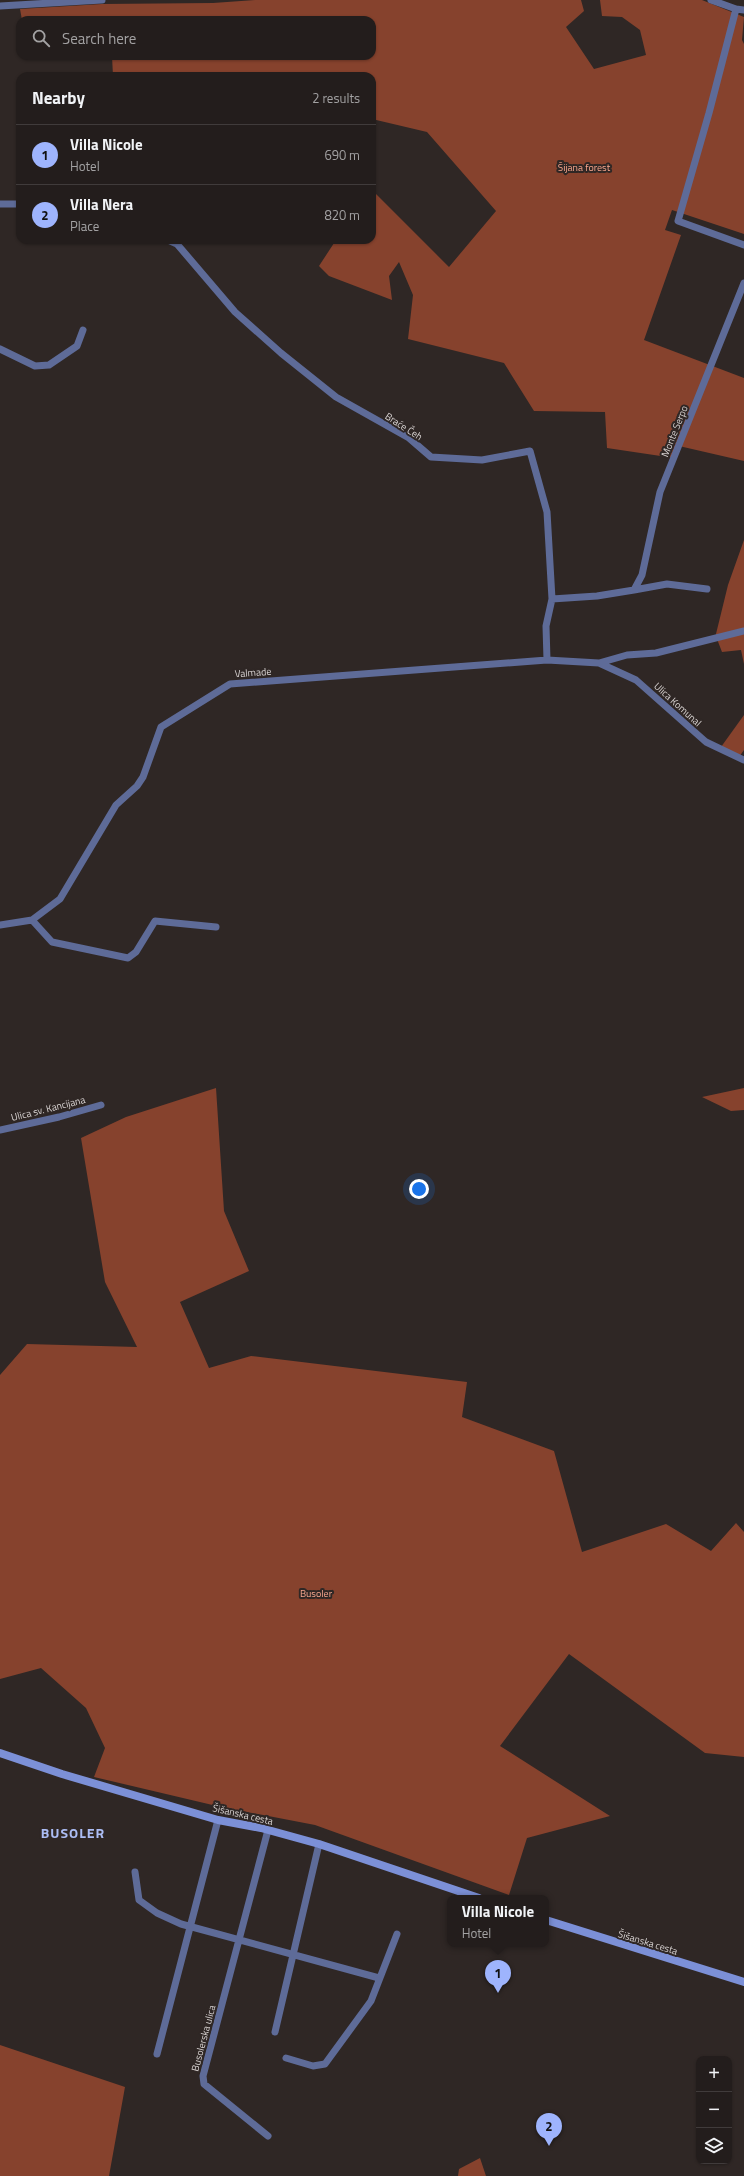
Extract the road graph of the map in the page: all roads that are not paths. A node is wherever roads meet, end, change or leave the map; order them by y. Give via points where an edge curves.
1 (102, 0) edge
2 (711, 0) edge
3 (0, 6) edge
4 (736, 9) junction
5 (744, 10) edge
6 (0, 204) edge
7 (16, 204) edge
8 (180, 244) edge
9 (744, 245) edge
10 (744, 283) edge
11 (83, 330) dead end
12 (0, 349) edge
13 (707, 589) dead end
14 (634, 590) junction
15 (552, 599) junction
16 (744, 631) edge
17 (547, 660) junction
18 (599, 663) junction
19 (744, 760) edge
20 (32, 920) junction
21 (0, 924) edge
22 (216, 927) dead end
23 (101, 1105) dead end
24 (0, 1130) edge
25 (0, 1753) edge
26 (218, 1820) junction
27 (268, 1830) junction
28 (320, 1844) junction
29 (135, 1872) dead end
30 (471, 1895) edge
31 (549, 1921) edge
32 (190, 1927) junction
33 (397, 1934) dead end
34 (240, 1940) junction
35 (293, 1955) junction
36 (379, 1978) junction
37 (744, 1982) edge
38 (274, 2032) dead end
39 (157, 2054) dead end
40 (286, 2058) dead end
41 (268, 2136) dead end

1 - 3 street
2 - 4 street
4 - 5 street
4 - 9 street via 678,221
6 - 7 street
8 - 15 street, Braće Čeh via 235,312 281,353 336,397 408,438 431,457 482,460 530,451 547,512
10 - 14 street, Monte Serpo via 660,492 642,575
11 - 12 street via 77,346 49,365 35,366
13 - 14 street via 667,584
14 - 15 street
15 - 17 street, Braće Čeh via 546,626
16 - 18 street, Ulica Komunal via 717,640 656,653 627,655
17 - 18 street, Ulica Komunal
17 - 20 street, Valmade via 230,684 161,727 138,786 116,805 60,899
18 - 19 street, Ulica Komunal via 636,680 706,742
20 - 21 street, Valmade
20 - 22 street via 52,942 128,958 136,952 155,921
23 - 24 street, Ulica sv. Kancijana
25 - 26 main road, Šišanska cesta
26 - 27 main road, Šišanska cesta
26 - 32 street
27 - 28 main road, Šišanska cesta
27 - 34 street, Busolerska ulica
28 - 30 main road, Šišanska cesta
28 - 35 street
29 - 32 street via 139,1900 157,1913
31 - 37 main road, Šišanska cesta
32 - 34 street
32 - 39 street
33 - 36 street
34 - 35 street
34 - 41 street, Busolerska ulica via 203,2076 204,2084
35 - 36 street
35 - 38 street
36 - 40 street via 371,2001 325,2064 313,2066

